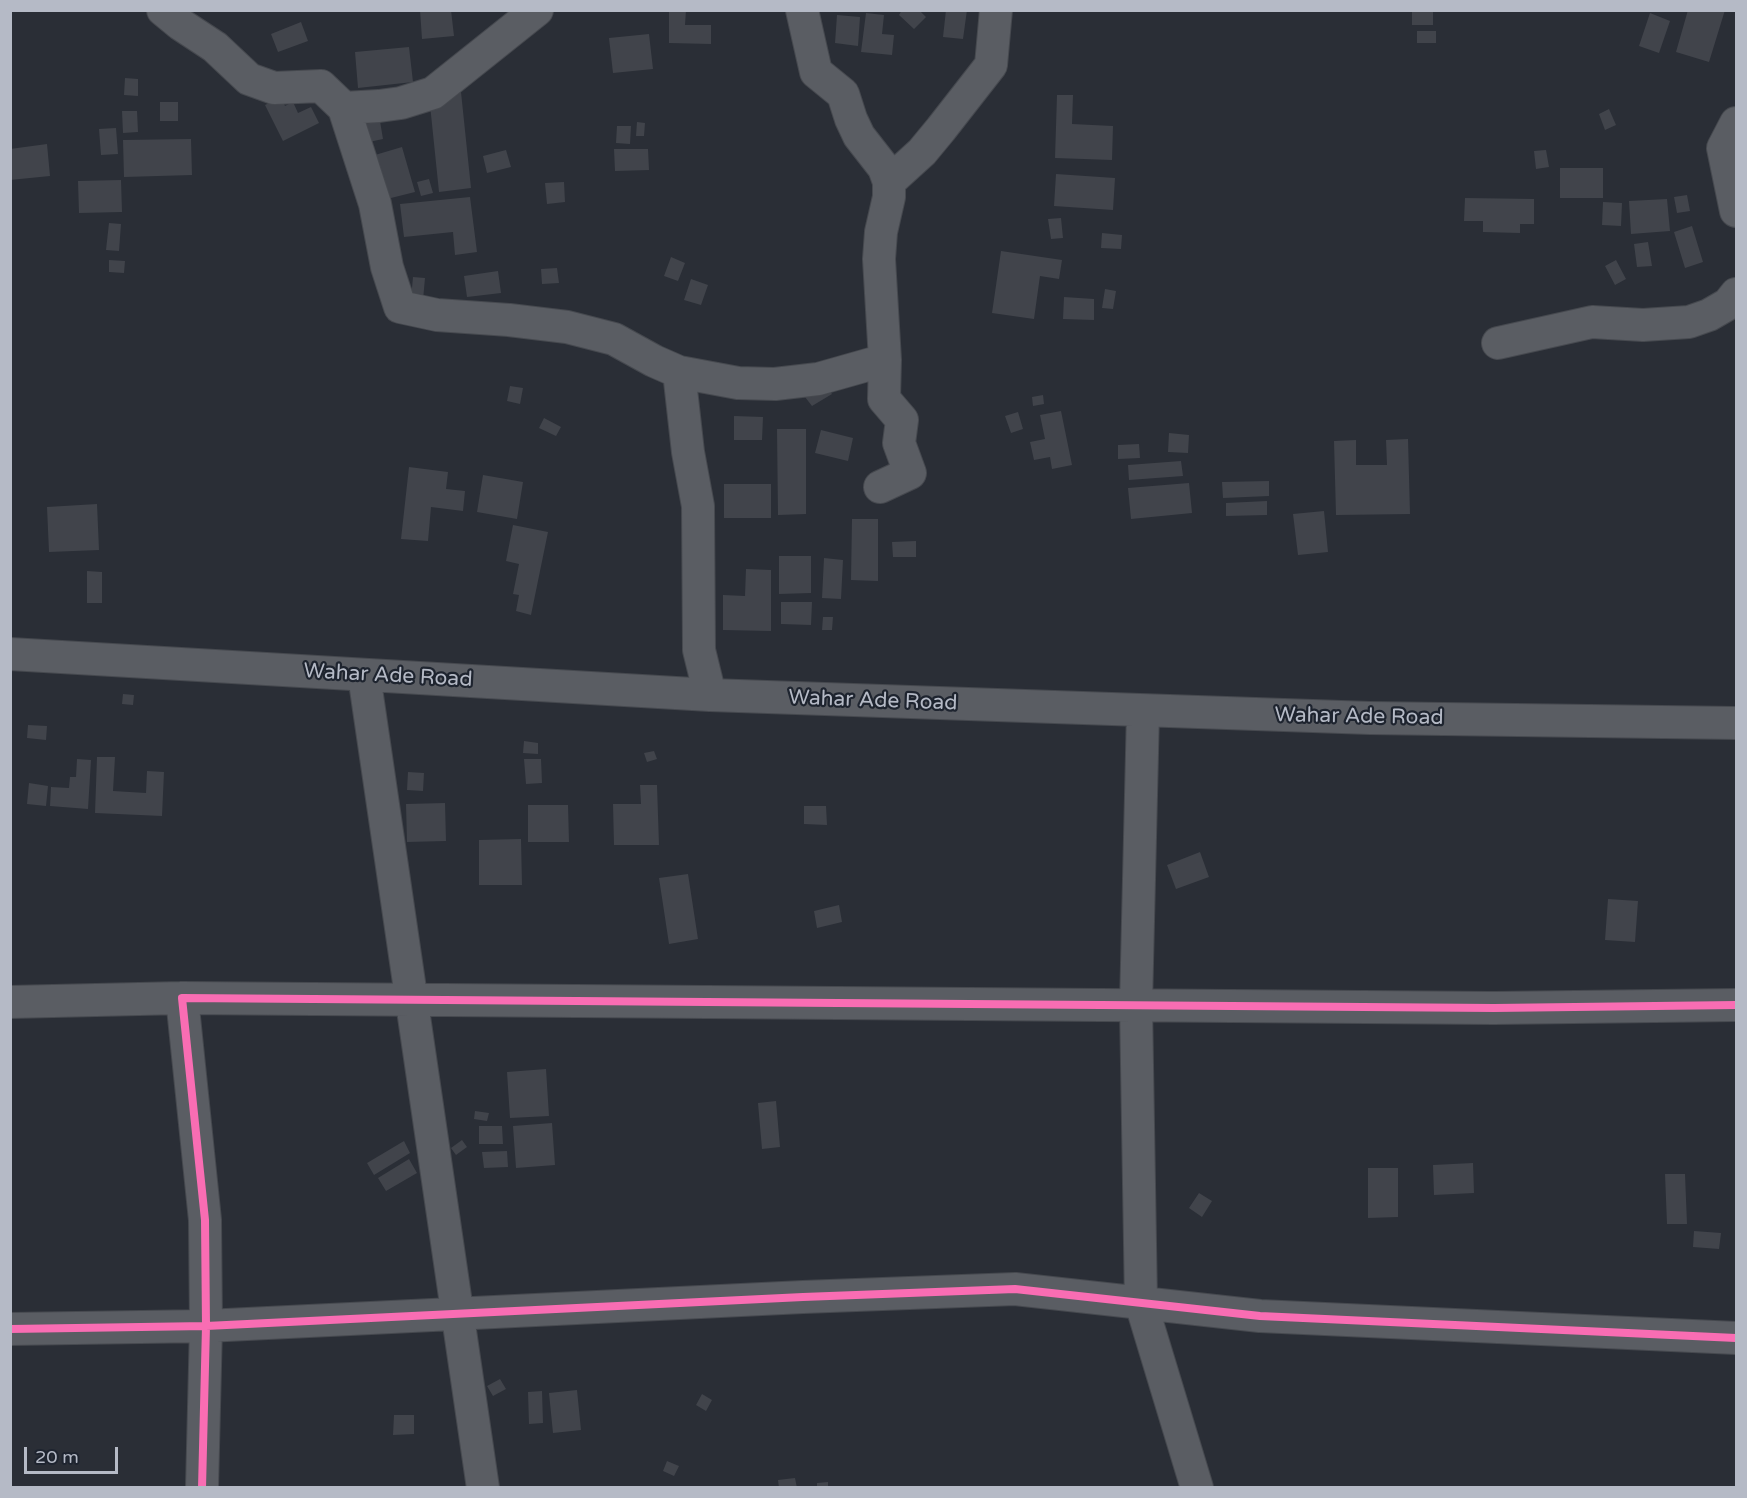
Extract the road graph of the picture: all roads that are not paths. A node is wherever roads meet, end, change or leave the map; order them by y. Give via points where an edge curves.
1 (163, 10) edge
2 (537, 10) edge
3 (802, 10) edge
4 (996, 10) edge
5 (344, 108) junction
6 (1737, 123) edge
7 (889, 182) junction
8 (1737, 211) edge
9 (1737, 294) edge
10 (1498, 343) dead end
11 (885, 360) junction
12 (679, 372) junction
13 (880, 487) dead end
14 (10, 654) edge
15 (364, 675) junction
16 (710, 695) junction
17 (1143, 711) junction
18 (1737, 723) edge
19 (182, 998) junction
20 (412, 1000) junction
21 (10, 1002) edge
22 (1136, 1005) junction
23 (1737, 1005) edge
24 (1141, 1303) junction
25 (457, 1313) junction
26 (206, 1326) junction
27 (10, 1329) edge
28 (1737, 1338) edge
29 (202, 1488) edge
30 (483, 1488) edge
31 (1197, 1488) edge

1 - 5 street via 215,47 249,79 274,88 321,86
2 - 5 street via 433,93 390,105
3 - 7 street via 816,72 843,94 859,135 884,168
4 - 7 street via 991,65 922,152
5 - 12 street via 375,204 387,267 400,307 437,315 567,327 614,339
6 - 8 street via 1723,148
7 - 11 street via 879,259
9 - 10 street via 1728,304 1689,322 1592,322
11 - 12 street via 818,379 775,384
11 - 13 street via 884,399 902,420 899,443 910,473
12 - 16 street via 698,506 699,650
14 - 15 street, Wahar Ade Road
15 - 16 street, Wahar Ade Road
15 - 20 street
16 - 17 street, Wahar Ade Road
17 - 18 street, Wahar Ade Road
17 - 22 street
19 - 20 street
19 - 21 street
19 - 26 street via 205,1220
20 - 22 street
20 - 25 street
22 - 23 street
22 - 24 street
24 - 25 street via 1015,1289
24 - 28 street via 1260,1317
24 - 31 street
25 - 26 street
25 - 30 street
26 - 27 street
26 - 29 street

